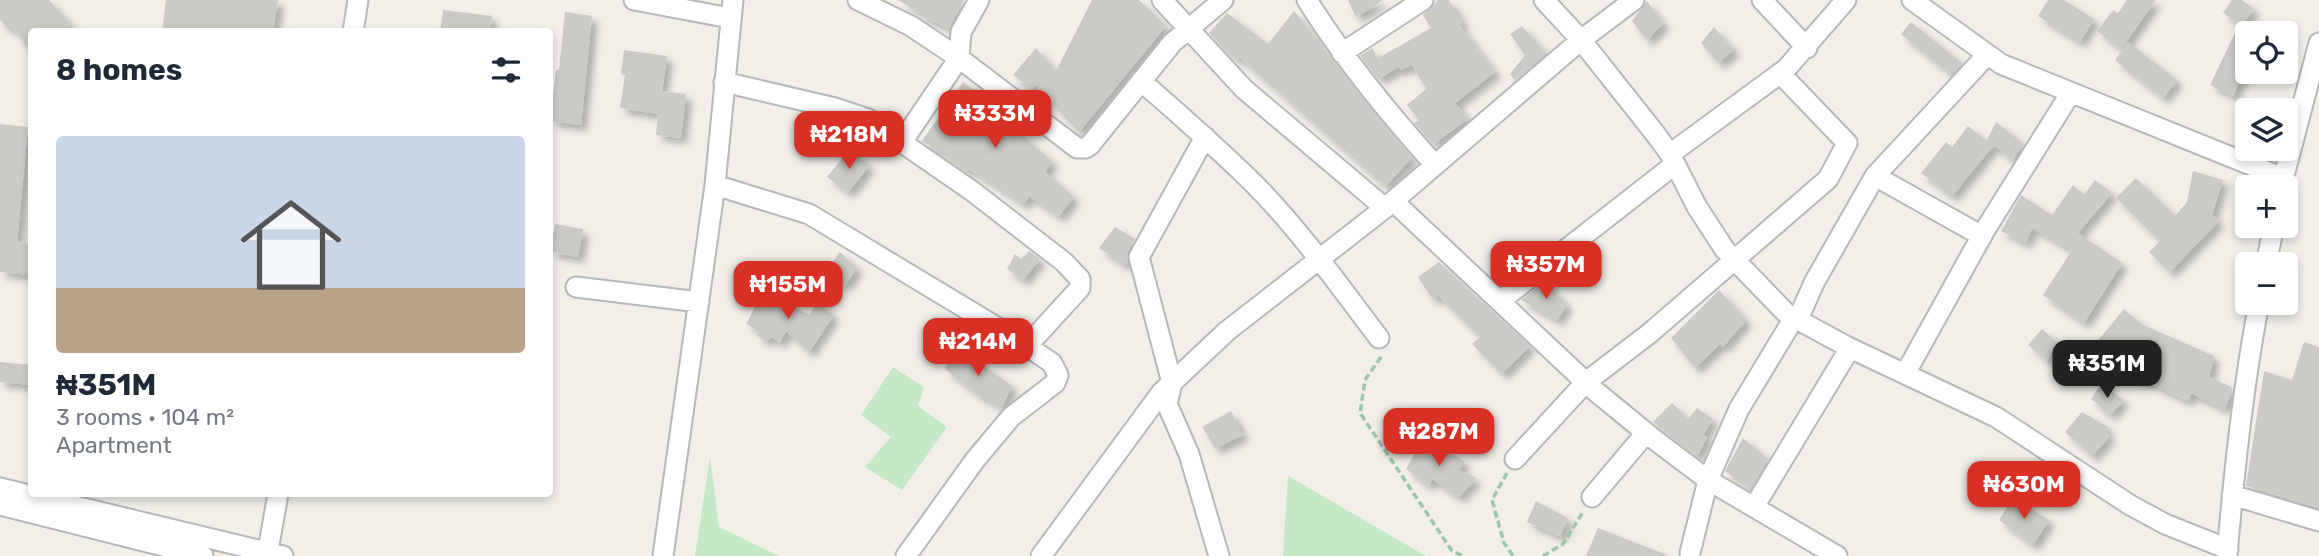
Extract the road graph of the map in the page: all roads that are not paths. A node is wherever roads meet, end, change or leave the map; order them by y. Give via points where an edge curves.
1 (358, 0) edge
2 (634, 0) edge
3 (858, 0) edge
4 (979, 0) edge
5 (1162, 0) edge
6 (1223, 0) edge
7 (1307, 0) edge
8 (1423, 0) edge
9 (1544, 0) edge
10 (1634, 0) edge
11 (1762, 0) edge
12 (1846, 0) edge
13 (1915, 1) edge
14 (732, 9) edge
15 (354, 28) edge
16 (1188, 29) junction
17 (1581, 40) junction
18 (2319, 43) edge
19 (1807, 48) junction
20 (1342, 52) junction
21 (1986, 56) junction
22 (959, 58) junction
23 (1780, 73) junction
24 (1141, 81) junction
25 (724, 82) junction
26 (2070, 94) junction
27 (1205, 137) junction
28 (902, 142) junction
29 (1672, 159) junction
30 (1435, 165) junction
31 (2265, 175) edge
32 (2284, 175) edge
33 (1875, 176) junction
34 (715, 185) junction
35 (1389, 204) junction
36 (1982, 236) junction
37 (1318, 259) junction
38 (1735, 260) junction
39 (576, 287) dead end
40 (1500, 301) junction
41 (699, 302) junction
42 (2257, 315) edge
43 (1795, 320) junction
44 (1379, 338) road end
45 (1027, 346) junction
46 (1850, 348) junction
47 (1905, 374) junction
48 (1586, 382) junction
49 (1172, 383) junction
50 (1646, 433) junction
51 (1515, 459) road end
52 (1708, 480) junction
53 (0, 488) edge
54 (28, 495) edge
55 (2232, 495) junction
56 (37, 497) edge
57 (278, 497) edge
58 (1592, 497) road end
59 (0, 505) edge
60 (1754, 507) junction
61 (2319, 521) edge
62 (1690, 553) dead end
63 (2227, 553) edge
64 (198, 555) edge
65 (273, 555) edge
66 (909, 555) edge
67 (663, 556) edge
68 (1041, 556) edge
69 (1219, 556) edge
70 (1838, 556) edge

1 - 15 street
2 - 14 street
3 - 22 street via 911,26
4 - 22 street via 961,32
5 - 16 street
6 - 16 street
7 - 20 street
8 - 20 street
9 - 17 street
10 - 17 street
11 - 19 street
12 - 19 street
13 - 21 street
14 - 25 street
16 - 24 street
16 - 35 street via 1244,89
17 - 29 street
17 - 30 street
18 - 32 street
19 - 23 street
20 - 30 street
21 - 26 street
21 - 33 street
22 - 24 street via 1082,149
22 - 28 street
23 - 29 street
23 - 38 street via 1847,143 1828,178
24 - 27 street
25 - 28 street via 835,108 867,119
25 - 34 street
26 - 31 street
26 - 36 street
27 - 37 street via 1262,191
27 - 49 street via 1139,257
28 - 45 street via 972,191 1080,279 1080,288
29 - 38 street
29 - 40 street
30 - 35 street
33 - 36 street
33 - 43 street
34 - 41 street
34 - 45 street via 809,214
35 - 37 street
35 - 40 street
36 - 47 street
37 - 44 street
37 - 49 street via 1227,331
38 - 43 street
38 - 48 street
39 - 41 street
40 - 48 street
41 - 67 street
42 - 55 street
43 - 46 street
43 - 52 street via 1739,410
45 - 66 street via 1052,363 1058,375 1055,383 1011,417
46 - 47 street
46 - 60 street
47 - 63 street via 1996,417 2130,505
48 - 50 street
48 - 51 street
49 - 68 street
49 - 69 street via 1167,404 1189,454
50 - 52 street
50 - 58 street
52 - 60 street
52 - 62 street
53 - 54 street
55 - 61 street
55 - 63 street
56 - 65 street
57 - 65 street
59 - 64 street
60 - 70 street

